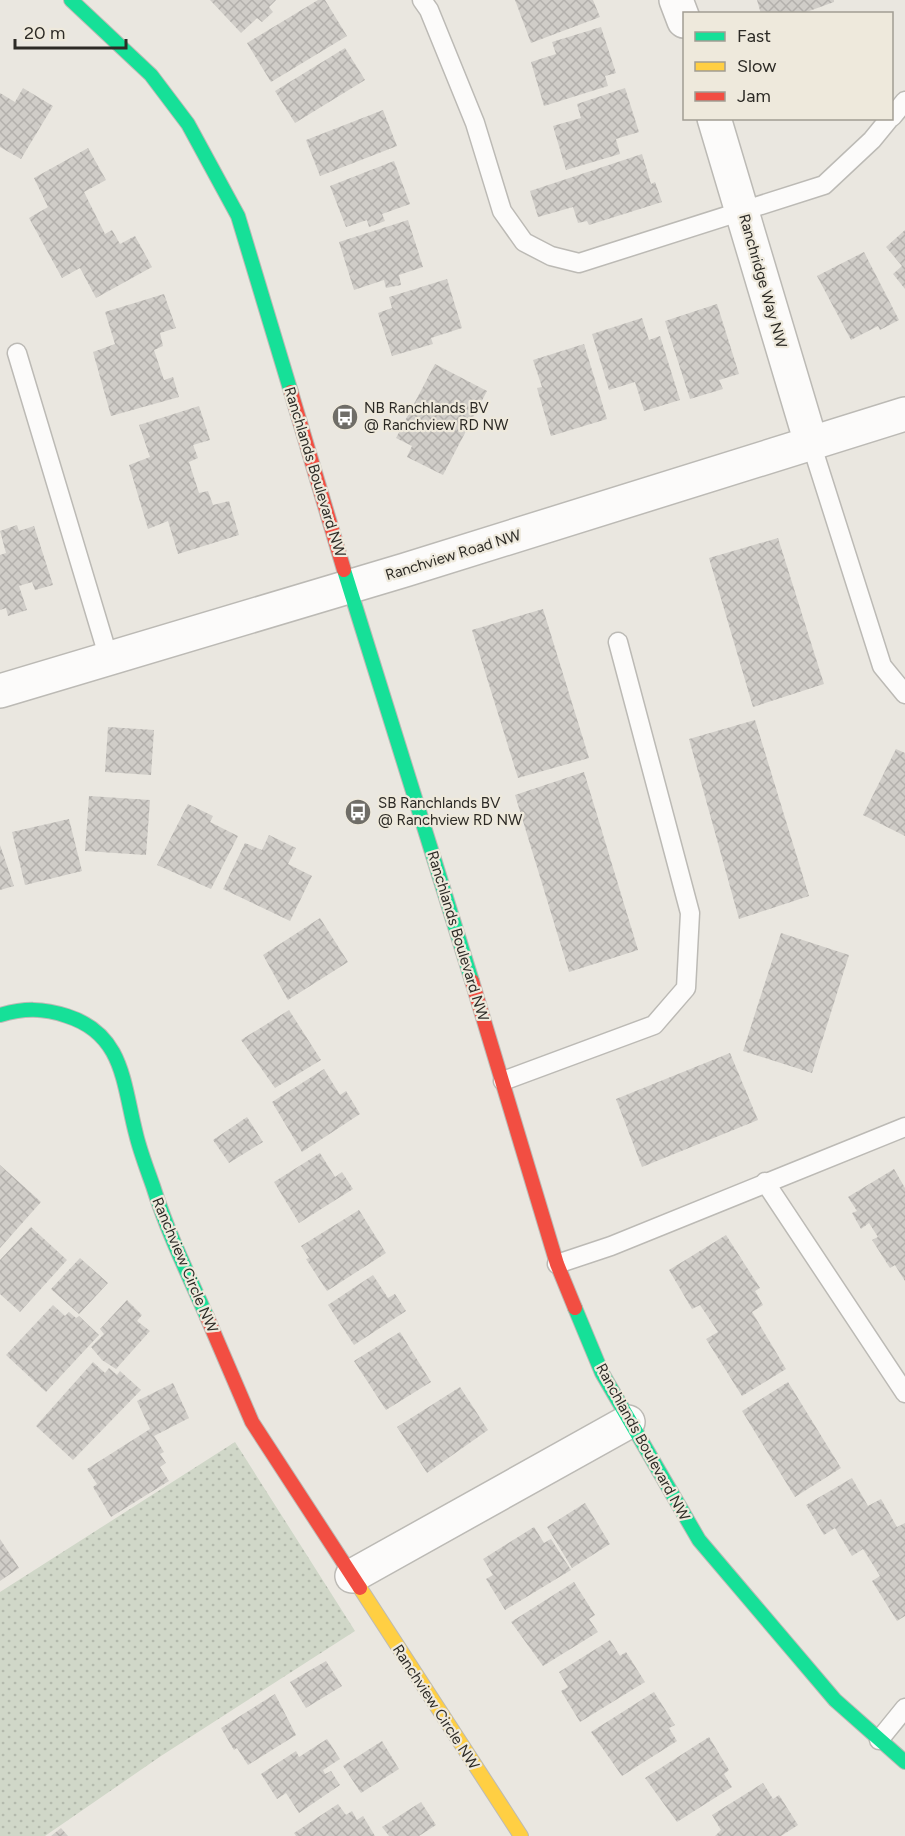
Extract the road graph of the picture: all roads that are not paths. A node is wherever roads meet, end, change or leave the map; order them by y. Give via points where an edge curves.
1 (71, 0) edge
2 (422, 0) edge
3 (676, 0) edge
4 (683, 18) edge
5 (905, 101) edge
6 (893, 116) edge
7 (715, 120) edge
8 (889, 120) edge
9 (742, 209) junction
10 (17, 353) dead end
11 (905, 414) edge
12 (811, 443) junction
13 (349, 587) junction
14 (618, 642) dead end
15 (109, 659) junction
16 (0, 691) edge
17 (905, 693) edge
18 (0, 1015) edge
19 (503, 1081) junction
20 (905, 1127) edge
21 (765, 1182) junction
22 (557, 1264) junction
23 (905, 1393) edge
24 (628, 1422) junction
25 (352, 1576) junction
26 (905, 1708) edge
27 (879, 1740) junction
28 (905, 1762) edge
29 (521, 1836) edge

1 - 13 street, Ranchlands Boulevard NW via 151,75 188,124 238,216
2 - 9 lane via 475,123 502,211 524,242 551,256 579,263
3 - 4 street
5 - 6 lane
7 - 9 street, Ranchridge Way NW
8 - 9 lane via 824,185
9 - 12 street, Ranchridge Way NW
10 - 15 lane
11 - 12 street, Ranchview Road NW
12 - 13 street, Ranchview Road NW
12 - 17 lane via 882,666
13 - 15 street, Ranchview Road NW
13 - 19 street, Ranchlands Boulevard NW
14 - 19 lane via 690,913 686,988 654,1025
15 - 16 street, Ranchview Road NW
18 - 25 street, Ranchview Circle NW via 46,1009 86,1023 102,1037 119,1062 136,1134 161,1211 252,1422
19 - 22 street, Ranchlands Boulevard NW
20 - 21 lane
21 - 22 lane
21 - 23 lane
22 - 24 street, Ranchlands Boulevard NW via 602,1372
24 - 25 street
24 - 27 street, Ranchlands Boulevard NW via 699,1540 791,1652
25 - 29 street, Ranchview Circle NW
26 - 27 lane
27 - 28 street, Ranchlands Boulevard NW

